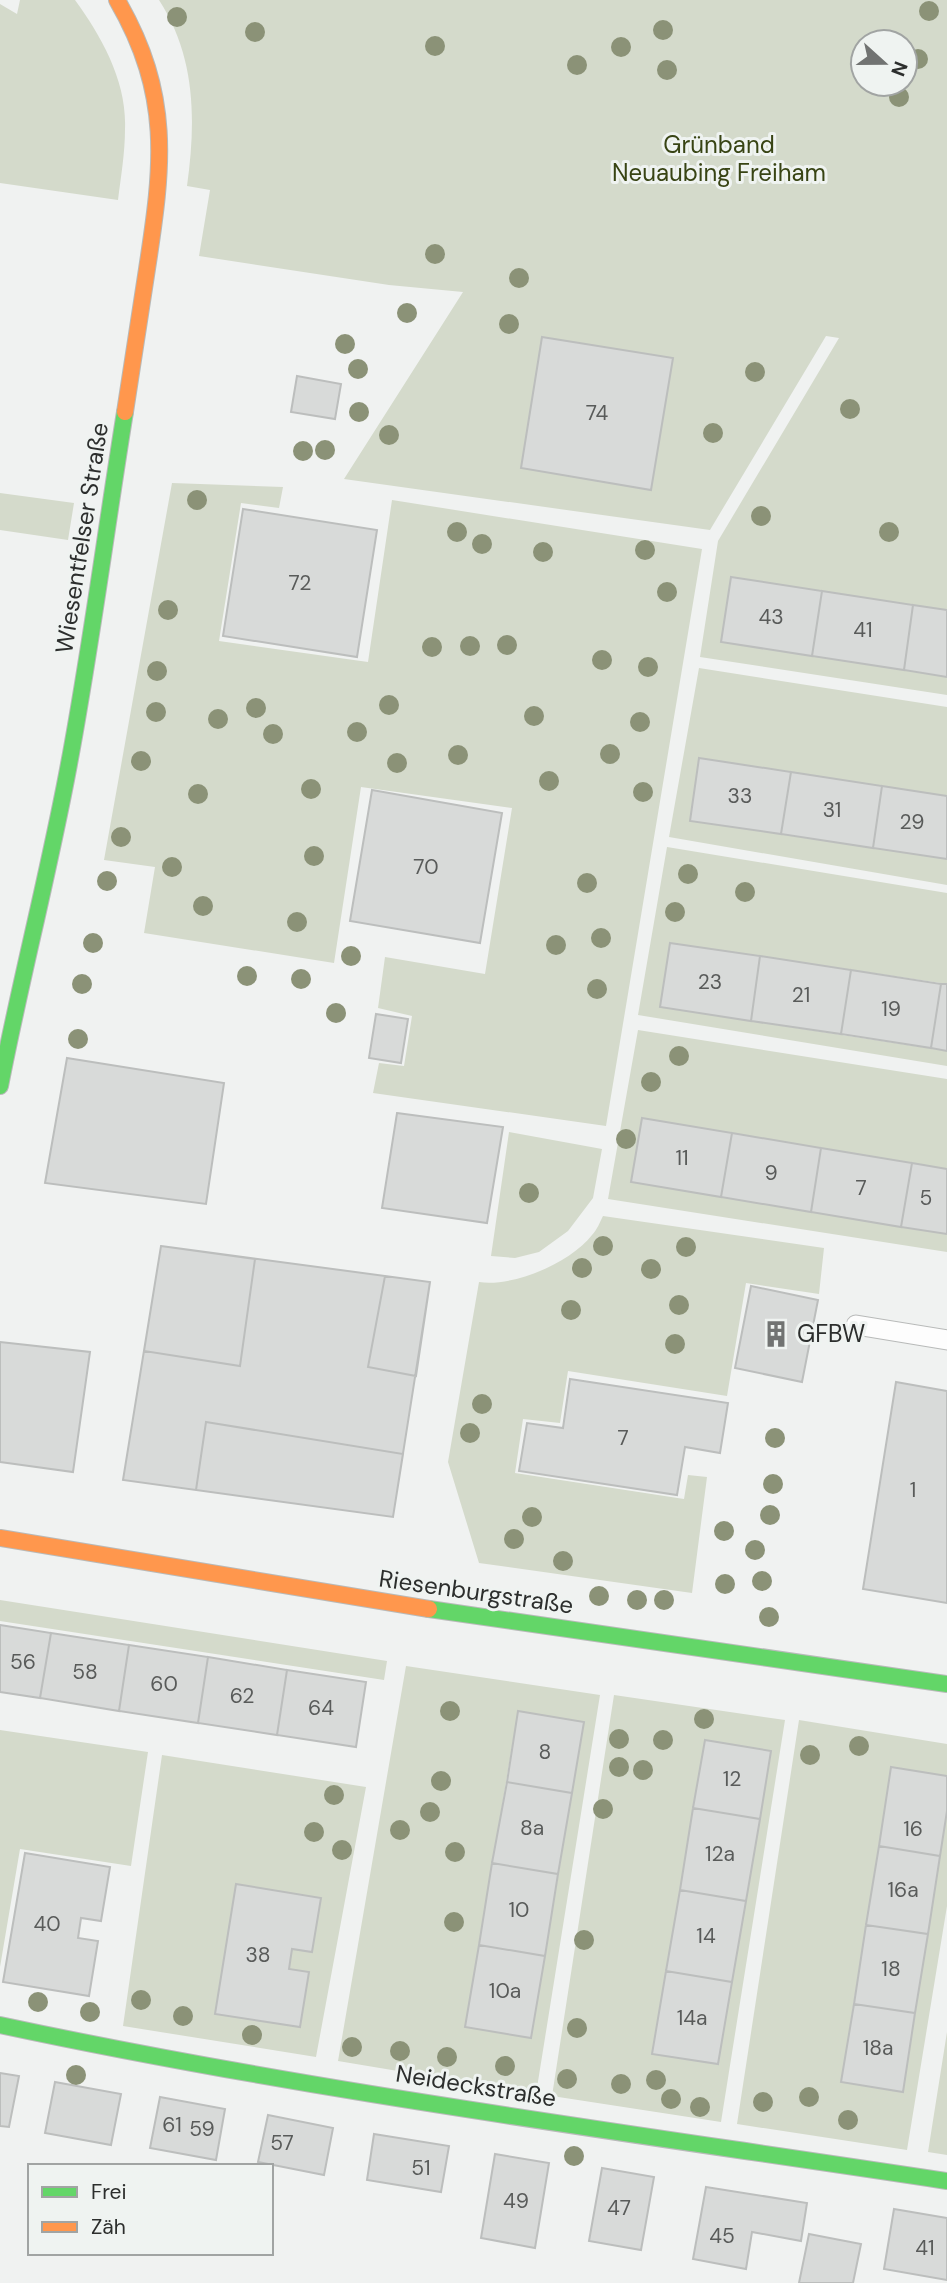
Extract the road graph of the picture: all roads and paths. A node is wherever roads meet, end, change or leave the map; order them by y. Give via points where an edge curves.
1 (117, 0) edge
2 (0, 1086) edge
3 (856, 1325) dead end
4 (947, 1340) edge
5 (0, 1538) edge
6 (947, 1684) edge
7 (0, 2025) edge
8 (947, 2181) edge

1 - 2 street, Wiesentfelser Straße via 139,39 155,89 162,140 159,192 69,761
3 - 4 lane
5 - 6 street, Riesenburgstraße via 408,1606
7 - 8 street, Neideckstraße via 326,2086

